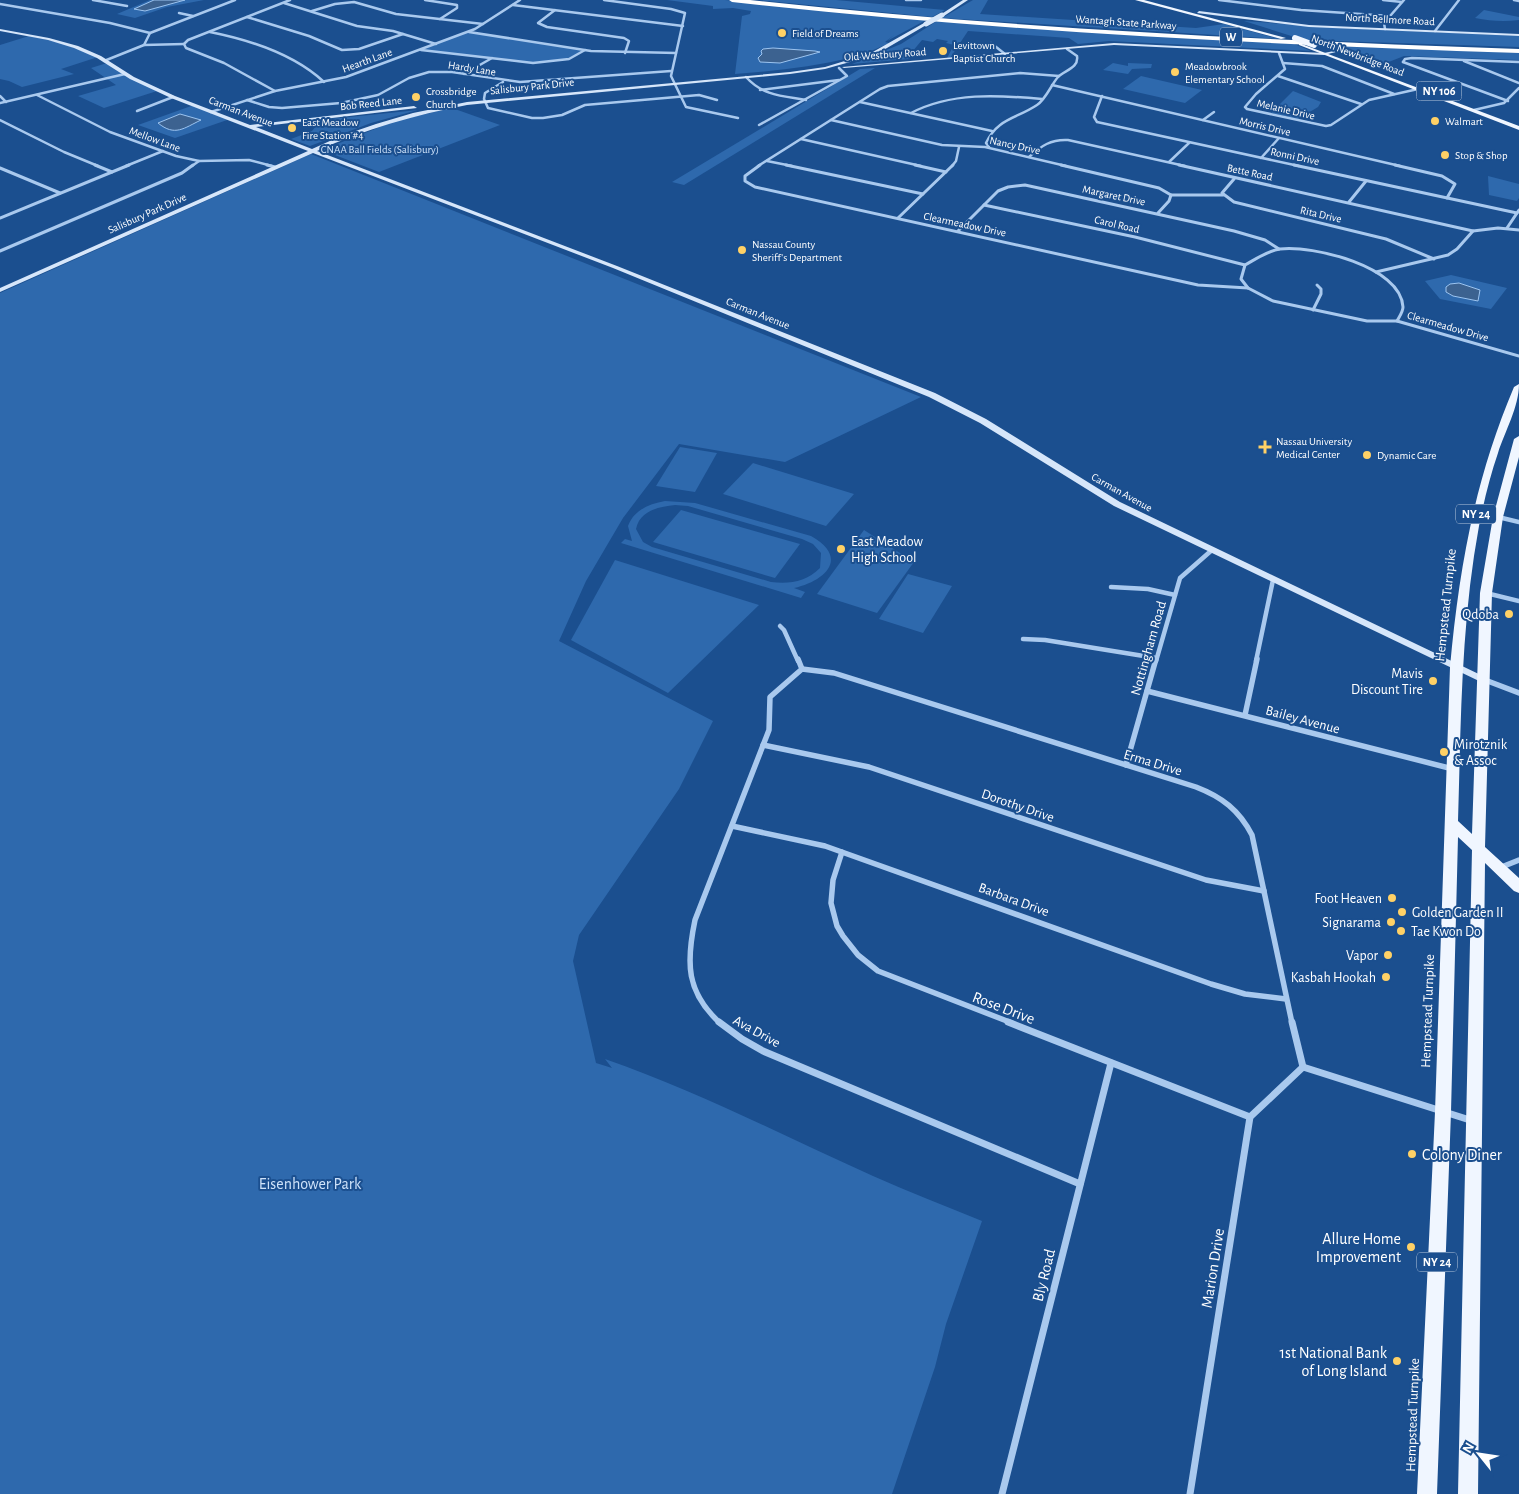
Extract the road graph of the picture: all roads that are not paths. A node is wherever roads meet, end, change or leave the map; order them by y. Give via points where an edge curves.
1 (93, 0) edge
2 (236, 0) edge
3 (290, 0) edge
4 (425, 0) edge
5 (520, 0) edge
6 (604, 0) edge
7 (732, 0) edge
8 (750, 0) edge
9 (906, 0) edge
10 (921, 0) edge
11 (966, 0) edge
12 (1138, 0) edge
13 (1151, 0) edge
14 (1220, 0) edge
15 (1383, 0) edge
16 (1459, 0) edge
17 (1514, 0) edge
18 (1403, 1) edge
19 (1519, 1) edge
20 (283, 2) junction
21 (0, 4) edge
22 (512, 5) junction
23 (127, 6) dead end
24 (555, 10) junction
25 (312, 11) junction
26 (1199, 12) junction
27 (179, 14) dead end
28 (194, 16) junction
29 (247, 16) junction
30 (1390, 16) junction
31 (440, 19) junction
32 (1260, 20) junction
33 (1232, 22) junction
34 (484, 24) junction
35 (683, 26) junction
36 (1385, 29) junction
37 (0, 30) edge
38 (209, 32) junction
39 (468, 32) junction
40 (1435, 32) junction
41 (150, 33) junction
42 (403, 34) junction
43 (1519, 35) edge
44 (991, 43) dead end
45 (184, 44) junction
46 (436, 44) junction
47 (144, 45) junction
48 (1067, 48) junction
49 (420, 50) junction
50 (585, 50) junction
51 (1519, 50) edge
52 (1279, 52) junction
53 (625, 53) junction
54 (676, 53) junction
55 (1331, 53) junction
56 (1004, 54) junction
57 (492, 58) junction
58 (104, 60) junction
59 (1462, 60) junction
60 (1519, 62) edge
61 (1283, 63) junction
62 (826, 68) junction
63 (839, 68) junction
64 (671, 71) junction
65 (125, 74) junction
66 (463, 75) junction
67 (1059, 76) junction
68 (1278, 76) junction
69 (746, 77) junction
70 (841, 79) junction
71 (324, 82) junction
72 (503, 82) junction
73 (674, 83) junction
74 (1519, 83) edge
75 (1052, 85) junction
76 (1519, 88) edge
77 (1418, 89) junction
78 (760, 90) junction
79 (275, 91) junction
80 (1394, 94) junction
81 (37, 95) junction
82 (0, 96) edge
83 (1102, 96) junction
84 (173, 97) junction
85 (681, 97) junction
86 (1042, 99) junction
87 (247, 100) junction
88 (717, 100) dead end
89 (806, 100) junction
90 (1508, 100) junction
91 (485, 101) junction
92 (6, 102) junction
93 (860, 102) junction
94 (0, 103) edge
95 (1361, 104) junction
96 (1481, 108) junction
97 (419, 110) junction
98 (1474, 110) junction
99 (137, 112) dead end
100 (211, 112) junction
101 (1214, 112) dead end
102 (911, 113) junction
103 (543, 118) junction
104 (738, 118) dead end
105 (0, 120) edge
106 (831, 120) junction
107 (1203, 120) junction
108 (1519, 123) edge
109 (758, 125) dead end
110 (250, 126) junction
111 (543, 126) dead end
112 (1519, 128) edge
113 (992, 131) junction
114 (1279, 138) junction
115 (801, 139) junction
116 (1189, 143) junction
117 (959, 147) junction
118 (989, 147) junction
119 (163, 151) junction
120 (312, 151) junction
121 (1029, 157) junction
122 (1261, 158) junction
123 (199, 161) junction
124 (767, 161) junction
125 (1169, 162) junction
126 (276, 167) junction
127 (0, 168) edge
128 (113, 172) junction
129 (946, 172) junction
130 (1234, 179) junction
131 (1366, 181) junction
132 (60, 193) junction
133 (922, 194) junction
134 (1171, 195) junction
135 (1223, 195) junction
136 (1447, 198) junction
137 (1349, 202) junction
138 (984, 205) junction
139 (1518, 212) edge
140 (1158, 213) junction
141 (1, 216) edge
142 (898, 218) junction
143 (1507, 228) junction
144 (1519, 230) edge
145 (1473, 231) junction
146 (958, 232) junction
147 (1280, 249) junction
148 (0, 251) edge
149 (1434, 259) junction
150 (1245, 265) junction
151 (1376, 272) junction
152 (1317, 285) dead end
153 (1248, 288) junction
154 (0, 290) edge
155 (1313, 310) junction
156 (1397, 321) junction
157 (1519, 356) edge
158 (1519, 387) edge
159 (1519, 439) edge
160 (1498, 517) junction
161 (1519, 522) edge
162 (1212, 550) junction
163 (1273, 580) junction
164 (1111, 587) dead end
165 (1486, 593) junction
166 (1175, 595) junction
167 (1519, 601) edge
168 (780, 626) dead end
169 (1023, 639) dead end
170 (1156, 658) junction
171 (1456, 667) junction
172 (802, 669) junction
173 (1482, 679) junction
174 (1147, 691) junction
175 (1519, 693) edge
176 (1245, 715) junction
177 (763, 745) junction
178 (1126, 765) junction
179 (1453, 770) junction
180 (1452, 823) junction
181 (732, 826) junction
182 (1480, 849) junction
183 (842, 852) junction
184 (1519, 860) edge
185 (1499, 868) junction
186 (1519, 887) edge
187 (1264, 892) junction
188 (1286, 999) junction
189 (1111, 1063) junction
190 (1303, 1067) junction
191 (1443, 1112) junction
192 (1250, 1117) junction
193 (1476, 1122) junction
194 (1080, 1184) junction
195 (1002, 1494) edge
196 (1190, 1494) edge
197 (1427, 1494) edge
198 (1468, 1494) edge

1 - 23 street
2 - 28 street
3 - 20 street
4 - 31 street via 457,5
5 - 22 street, Hearth Lane
6 - 35 street via 681,11 686,15
7 - 51 highway, Wantagh State Parkway / W via 917,19 1127,34 1310,44
8 - 51 highway, Wantagh State Parkway / W via 896,15 1090,29
9 - 10 street
11 - 62 main road, Salisbury Park Drive, bridge via 873,54
12 - 33 main road, NY 106
13 - 26 main road, NY 106
14 - 30 street
15 - 18 street
16 - 40 street
17 - 19 street
18 - 30 street
20 - 25 street
20 - 29 street
21 - 41 street
22 - 24 street
22 - 34 street, Hearth Lane
24 - 35 street
24 - 53 street via 538,23 624,38 629,41
25 - 31 street via 354,2 396,14
25 - 42 street via 357,26
26 - 32 main road, North Bellmore Road
26 - 33 main road, NY 106
27 - 28 street
28 - 41 street
29 - 38 street
29 - 42 street via 342,50 359,49
30 - 36 street via 1384,23
31 - 34 street
32 - 33 main road, North Bellmore Road
32 - 36 main road, North Bellmore Road
33 - 55 main road, North Newbridge Road / NY 106
33 - 55 main road, North Newbridge Road / NY 106, bridge via 1295,38
34 - 39 street, Hearth Lane
35 - 54 street
36 - 40 main road, North Bellmore Road
37 - 58 main road, Carman Avenue via 63,42
38 - 45 street
38 - 71 street via 266,48 314,73
39 - 46 street, Hearth Lane
39 - 50 street
40 - 43 main road, North Bellmore Road
41 - 47 street
42 - 46 street
44 - 56 street
45 - 47 street
45 - 79 street via 186,48 224,63
46 - 49 street, Hearth Lane
47 - 58 street
48 - 52 main road, Old Westbury Road via 1120,44
48 - 56 main road, Old Westbury Road
48 - 67 street via 1078,61
49 - 57 street
49 - 71 street, Hearth Lane
50 - 53 street
50 - 57 street via 569,58 542,62
52 - 55 main road, Old Westbury Road
52 - 61 street
53 - 54 street
54 - 64 street
55 - 77 main road, North Newbridge Road / NY 106
55 - 96 main road, North Newbridge Road / NY 106
56 - 63 main road, Old Westbury Road
57 - 66 street
58 - 65 main road, Carman Avenue
59 - 60 street
59 - 74 street
59 - 90 street via 1412,58 1403,62
61 - 68 street, Melanie Drive via 1285,70
61 - 80 street via 1322,66
62 - 63 main road, Old Westbury Road
62 - 69 main road, Salisbury Park Drive
63 - 70 street via 847,76
64 - 72 street, Hardy Lane
64 - 73 street
65 - 81 street
65 - 84 main road, Carman Avenue
66 - 72 street, Hardy Lane
66 - 87 street, Hardy Lane via 421,74 376,95 341,102 281,108
67 - 75 street
67 - 93 street, Clearmeadow Drive via 1020,73 902,83 883,88
68 - 95 street
68 - 95 street, Melanie Drive via 1245,107 1326,126
69 - 73 main road, Salisbury Park Drive
69 - 78 street
70 - 78 street
70 - 89 street
71 - 79 street, Hearth Lane
72 - 91 street via 485,93
73 - 85 street
73 - 91 main road, Salisbury Park Drive
75 - 83 street, Morris Drive
75 - 86 street
76 - 90 street
77 - 80 street, Melanie Drive
77 - 98 main road, North Newbridge Road / NY 106
78 - 89 street via 775,97
79 - 87 street, Hearth Lane
80 - 95 street, Melanie Drive
81 - 92 street
81 - 119 street, Mellow Lane via 110,132
82 - 92 street
83 - 107 street, Morris Drive
83 - 116 street, Ronni Drive via 1094,117 1098,123
84 - 99 street
84 - 100 main road, Carman Avenue
85 - 88 street via 699,95
85 - 103 street via 585,105 562,115
85 - 104 street via 686,107
86 - 102 street via 1008,96 944,101 925,105
86 - 113 street via 1035,107 1011,116
87 - 100 street, Hearth Lane
89 - 109 street
90 - 96 street
91 - 97 main road, Salisbury Park Drive
91 - 103 street via 488,108
92 - 94 street
93 - 102 street
93 - 106 street, Clearmeadow Drive
96 - 98 street
96 - 108 main road, North Newbridge Road / NY 106
97 - 110 main road, Bob Reed Lane
97 - 120 main road, Salisbury Park Drive
98 - 112 main road, North Newbridge Road / NY 106
100 - 110 main road, Carman Avenue
101 - 107 street
102 - 113 street
103 - 111 street
105 - 128 street via 50,146
106 - 115 street, Clearmeadow Drive
106 - 117 street, Nancy Drive
107 - 114 street, Morris Drive
110 - 120 main road, Carman Avenue
113 - 118 street via 986,143
114 - 122 street
114 - 136 street, Morris Drive via 1446,178 1455,186
115 - 124 street, Clearmeadow Drive
115 - 129 street
116 - 122 street, Ronni Drive
116 - 125 street
117 - 118 street, Nancy Drive
117 - 129 street via 956,161
118 - 121 street, Nancy Drive
119 - 123 street, Mellow Lane
119 - 128 street
120 - 126 main road, Salisbury Park Drive
120 - 162 main road, Carman Avenue via 614,267 927,393 982,421 1117,504
121 - 125 street, Bette Road via 1047,142 1062,139
121 - 134 street, Nancy Drive via 1149,184
122 - 131 street, Ronni Drive
123 - 126 street, Mellow Lane via 243,160
123 - 148 street via 182,173
124 - 133 street
124 - 142 street, Clearmeadow Drive via 747,174 745,181 768,190
125 - 130 street, Bette Road
126 - 154 main road, Salisbury Park Drive
127 - 132 street
128 - 132 street
129 - 133 street
130 - 135 street via 1224,189
130 - 137 street, Bette Road
131 - 136 street, Ronni Drive
131 - 137 street
132 - 141 street
133 - 142 street
134 - 135 street
134 - 140 street
135 - 149 street, Rita Drive via 1245,206 1384,238
136 - 139 street, Ronni Drive
137 - 145 street, Bette Road
138 - 140 street, Margaret Drive via 1003,188 1025,185
138 - 146 street, Margaret Drive
138 - 150 street, Carol Road
139 - 143 street
140 - 147 street, Margaret Drive via 1254,236
142 - 146 street, Clearmeadow Drive
143 - 144 street
143 - 145 street
145 - 149 street via 1457,249
146 - 153 street, Clearmeadow Drive via 1198,284
147 - 150 street
147 - 151 street via 1331,254
149 - 151 street
150 - 153 street via 1242,279
151 - 156 street via 1394,286 1401,297 1403,306
152 - 155 street via 1321,294
153 - 155 street, Clearmeadow Drive via 1273,301
155 - 156 street, Clearmeadow Drive via 1367,321
156 - 157 street, Clearmeadow Drive
158 - 171 main road, Hempstead Turnpike / NY 24 via 1500,431 1480,494 1462,590
159 - 160 main road, NY 24
160 - 161 street
160 - 165 main road, NY 24
162 - 163 main road, Carman Avenue
162 - 166 street, Nottingham Road via 1180,578
163 - 171 main road, Carman Avenue
163 - 176 street
164 - 166 street via 1148,589
165 - 167 street
165 - 173 main road, NY 24
166 - 170 street, Nottingham Road
168 - 172 street
169 - 170 street
170 - 174 street, Nottingham Road
171 - 173 main road, Carman Avenue
171 - 179 main road, Hempstead Turnpike / NY 24
172 - 177 street, Ava Drive via 770,697 769,730
172 - 178 street, Erma Drive via 834,673
173 - 175 street
173 - 182 main road, NY 24
174 - 176 street, Bailey Avenue
174 - 178 street, Nottingham Road
176 - 179 street, Bailey Avenue
177 - 181 street, Ava Drive
177 - 187 street, Dorothy Drive via 869,767 1206,880
178 - 187 street, Erma Drive via 1214,794 1236,809 1252,835
179 - 180 main road, Hempstead Turnpike / NY 24
180 - 182 main road
180 - 191 main road, Hempstead Turnpike / NY 24
181 - 183 street, Barbara Drive
181 - 194 street, Ava Drive via 694,920 689,942 687,963 691,984 711,1017 733,1036 763,1051
182 - 185 main road
182 - 193 main road, NY 24
183 - 188 street, Barbara Drive via 1211,984 1245,994
183 - 189 street, Rose Drive via 831,888 831,909 841,935 865,962 902,982
184 - 185 street
185 - 186 main road
187 - 188 street, Erma Drive
188 - 190 street, Erma Drive
189 - 192 street, Rose Drive
189 - 194 street, Bly Road
190 - 191 street
190 - 192 street
191 - 193 street
191 - 197 main road, Hempstead Turnpike / NY 24
192 - 196 street, Marion Drive
193 - 198 main road, NY 24
194 - 195 street, Bly Road

